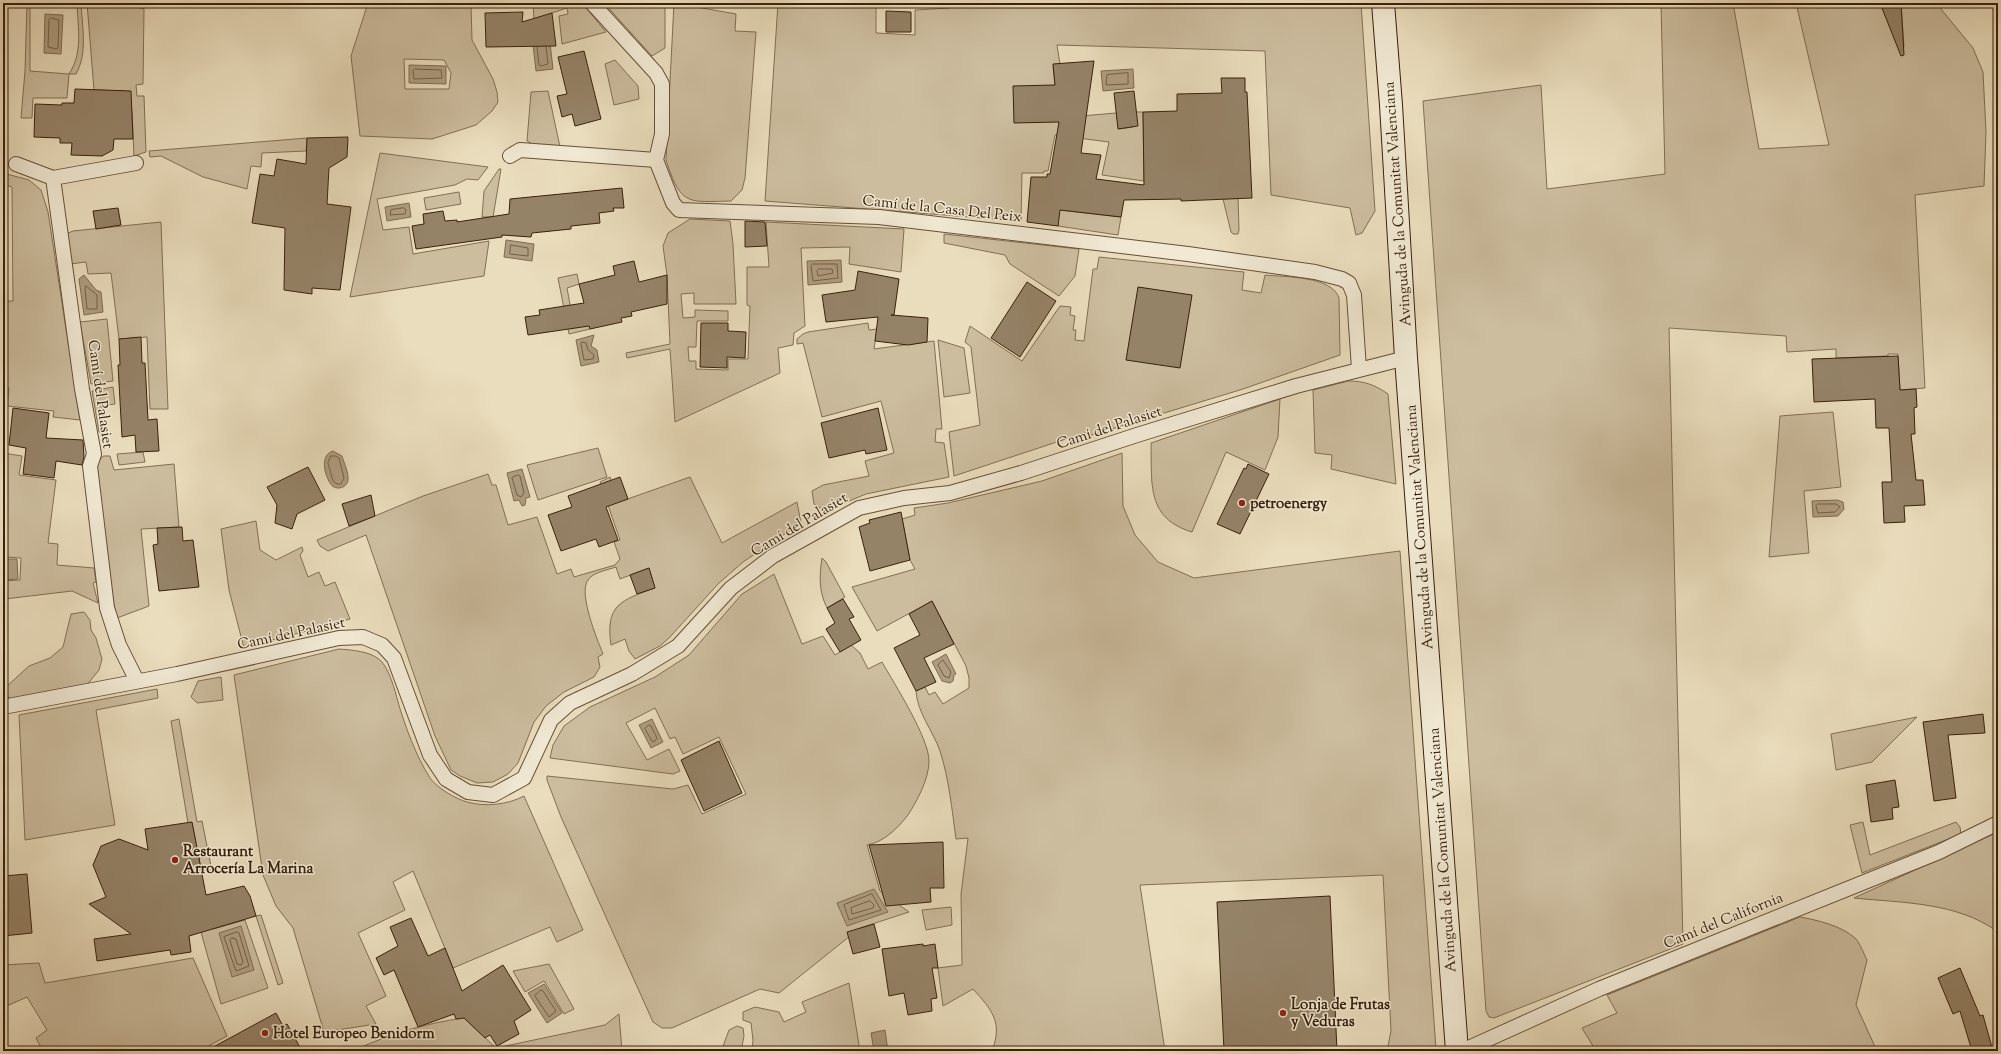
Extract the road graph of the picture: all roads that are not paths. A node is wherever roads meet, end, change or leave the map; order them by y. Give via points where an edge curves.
1 (592, 3) edge
2 (1383, 3) edge
3 (510, 156) dead end
4 (656, 160) junction
5 (136, 163) dead end
6 (16, 164) dead end
7 (53, 178) junction
8 (1406, 358) junction
9 (1359, 369) junction
10 (137, 681) junction
11 (3, 708) edge
12 (1998, 824) edge
13 (1457, 1051) edge
14 (1462, 1051) edge

1 - 4 lane via 656,73 662,84 662,134
2 - 8 main road, Avinguda de la Comunitat Valenciana
3 - 4 lane via 520,150
4 - 9 lane, Camí de la Casa Del Peix via 673,203 679,210 879,217 1188,254 1307,271 1342,279 1349,283 1354,295
5 - 7 lane
6 - 7 lane
7 - 10 lane, Camí del Palasiet via 82,389 94,454 90,466 107,608 119,645
8 - 9 lane, Camí del Palasiet
8 - 13 main road, Avinguda de la Comunitat Valenciana
9 - 10 lane, Camí del Palasiet via 1137,434 1021,473 950,493 904,498 859,508 767,561 731,588 678,646 632,674 570,703 551,720 524,778 493,795 468,792 446,779 430,755 394,658 382,645 363,637 339,638
10 - 11 lane, Camí del Palasiet
12 - 14 lane, Camí del California via 1939,852 1599,988

